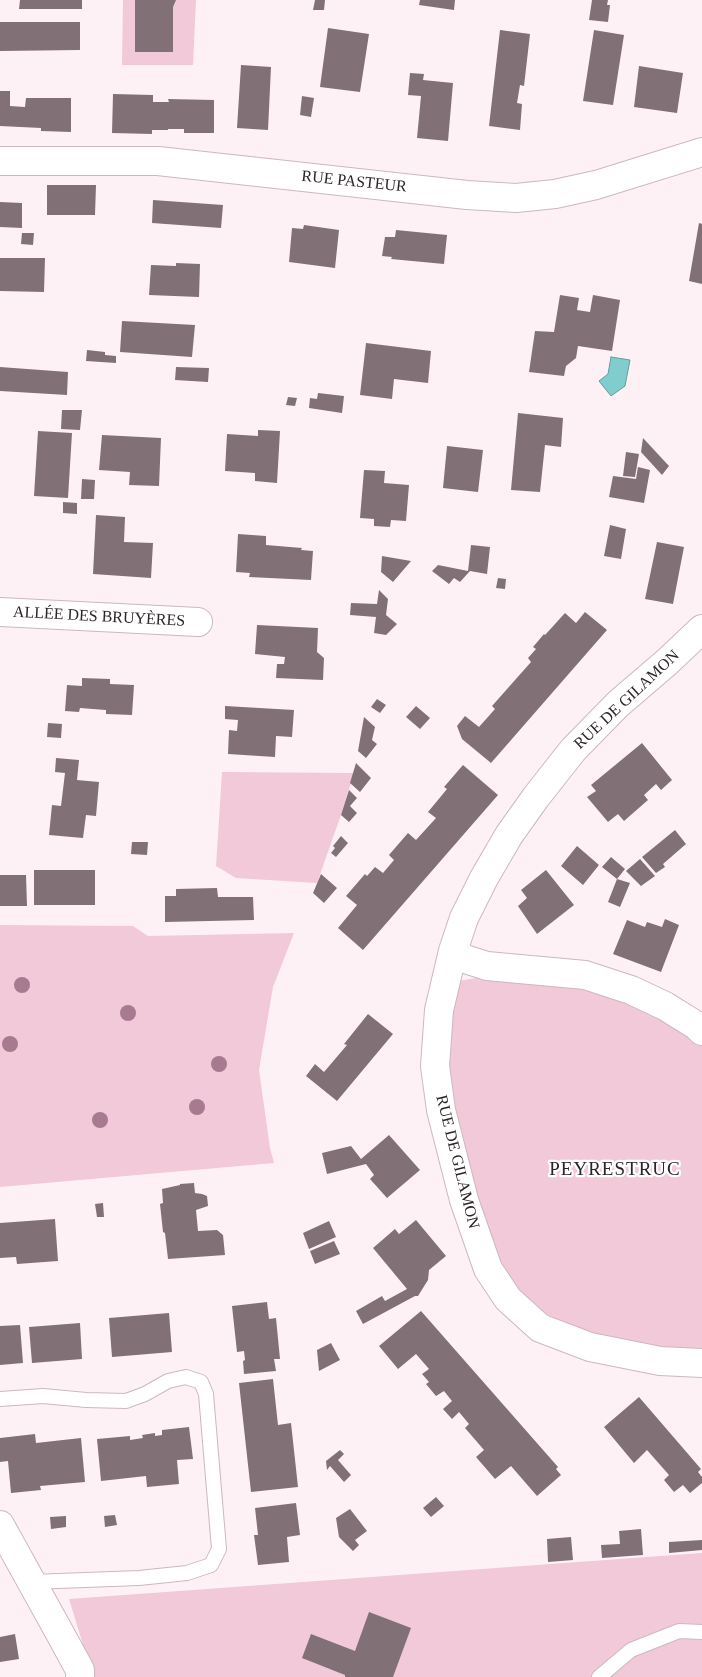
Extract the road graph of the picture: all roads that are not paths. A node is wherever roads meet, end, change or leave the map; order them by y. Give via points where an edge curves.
1 (702, 152) edge
2 (0, 162) edge
3 (0, 612) edge
4 (198, 622) dead end
5 (702, 629) edge
6 (453, 951) junction
7 (700, 1026) edge
8 (702, 1363) edge
9 (0, 1399) edge
10 (0, 1525) edge
11 (31, 1582) junction
12 (702, 1632) edge
13 (80, 1677) edge
14 (599, 1677) edge

1 - 2 street, RUE PASTEUR via 596,186 516,198 158,161
3 - 4 street, ALLÉE DES BRUYÈRES
5 - 6 street, RUE DE GILAMON via 618,704 573,750 536,797 484,878 464,918
6 - 7 street via 487,966 585,975 631,990
6 - 8 street, RUE DE GILAMON via 439,1010 435,1066 441,1110 464,1200 488,1269 508,1299 540,1328 590,1347 660,1361
9 - 11 lane via 43,1396 126,1401 168,1381 186,1377 201,1382 206,1394 218,1549 211,1564 187,1573 139,1578
10 - 11 street
11 - 13 street via 80,1670
12 - 14 lane via 679,1631 631,1650

